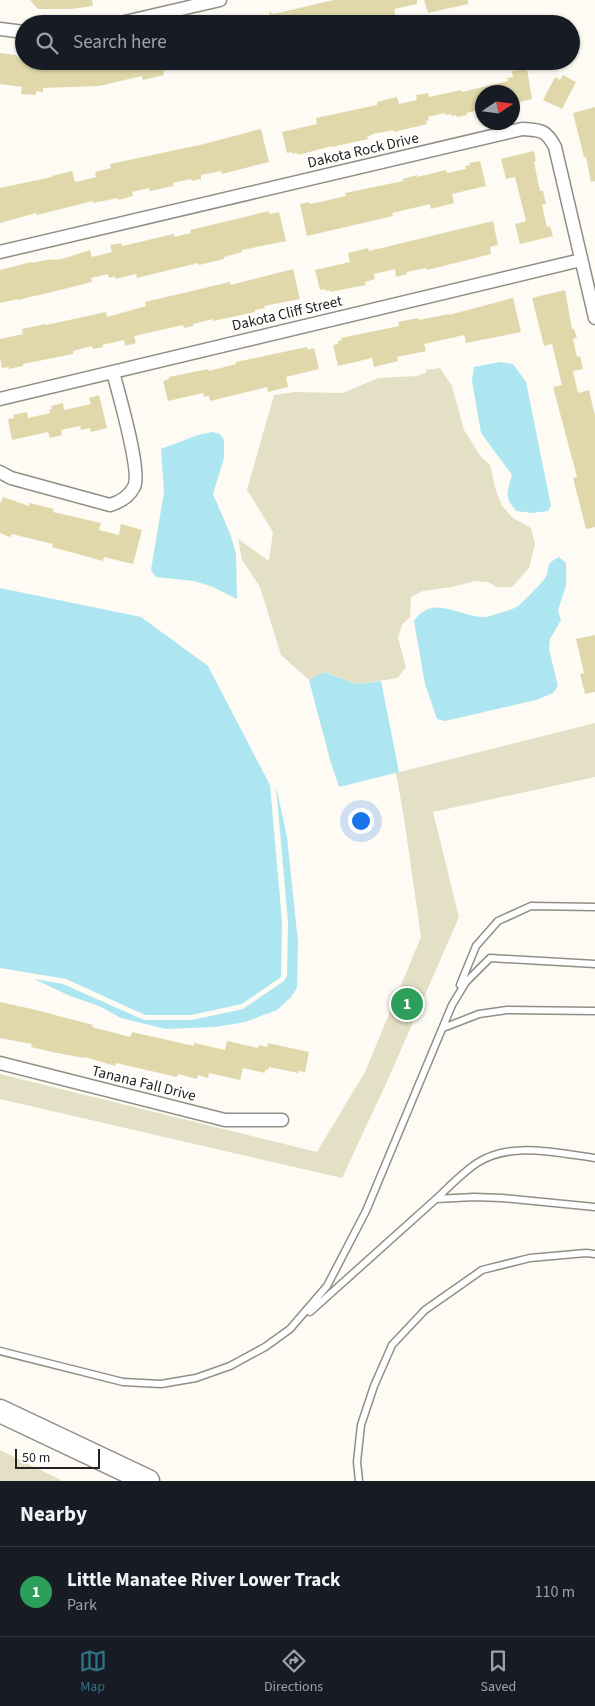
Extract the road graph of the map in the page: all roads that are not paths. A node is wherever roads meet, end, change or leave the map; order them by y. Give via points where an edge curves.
1 (220, 0) edge
2 (155, 15) edge
3 (0, 29) edge
4 (15, 31) edge
5 (0, 252) edge
6 (581, 260) junction
7 (595, 318) edge
8 (113, 372) junction
9 (0, 399) edge
10 (0, 472) edge
11 (595, 907) edge
12 (595, 964) edge
13 (452, 1005) junction
14 (595, 1011) edge
15 (443, 1028) junction
16 (0, 1063) edge
17 (282, 1120) dead end
18 (595, 1158) edge
19 (436, 1199) junction
20 (595, 1207) edge
21 (595, 1254) edge
22 (290, 1329) junction
23 (0, 1350) edge
24 (0, 1411) edge
25 (148, 1481) edge
26 (359, 1481) edge

1 - 2 street
3 - 4 street
5 - 6 street, Dakota Rock Drive via 522,129 538,130 549,136 555,148
6 - 7 street, Dakota Rock Drive
6 - 8 street, Dakota Cliff Street
8 - 9 street, Dakota Cliff Street
8 - 10 street via 136,469 135,486 122,501 110,505 11,478
11 - 13 lane via 531,906 498,920 476,946
12 - 13 lane via 490,958 466,982
13 - 15 lane
14 - 15 lane via 507,1010 479,1014
15 - 22 lane via 366,1211 327,1286
16 - 17 street, Tanana Fall Drive via 225,1120
18 - 19 lane via 518,1151 490,1156
19 - 20 lane via 502,1198
19 - 22 lane
21 - 26 lane via 530,1258 482,1270 426,1310 392,1344 374,1386 361,1425 357,1462
22 - 23 lane via 230,1366 196,1378 162,1384 123,1382
24 - 25 highway

